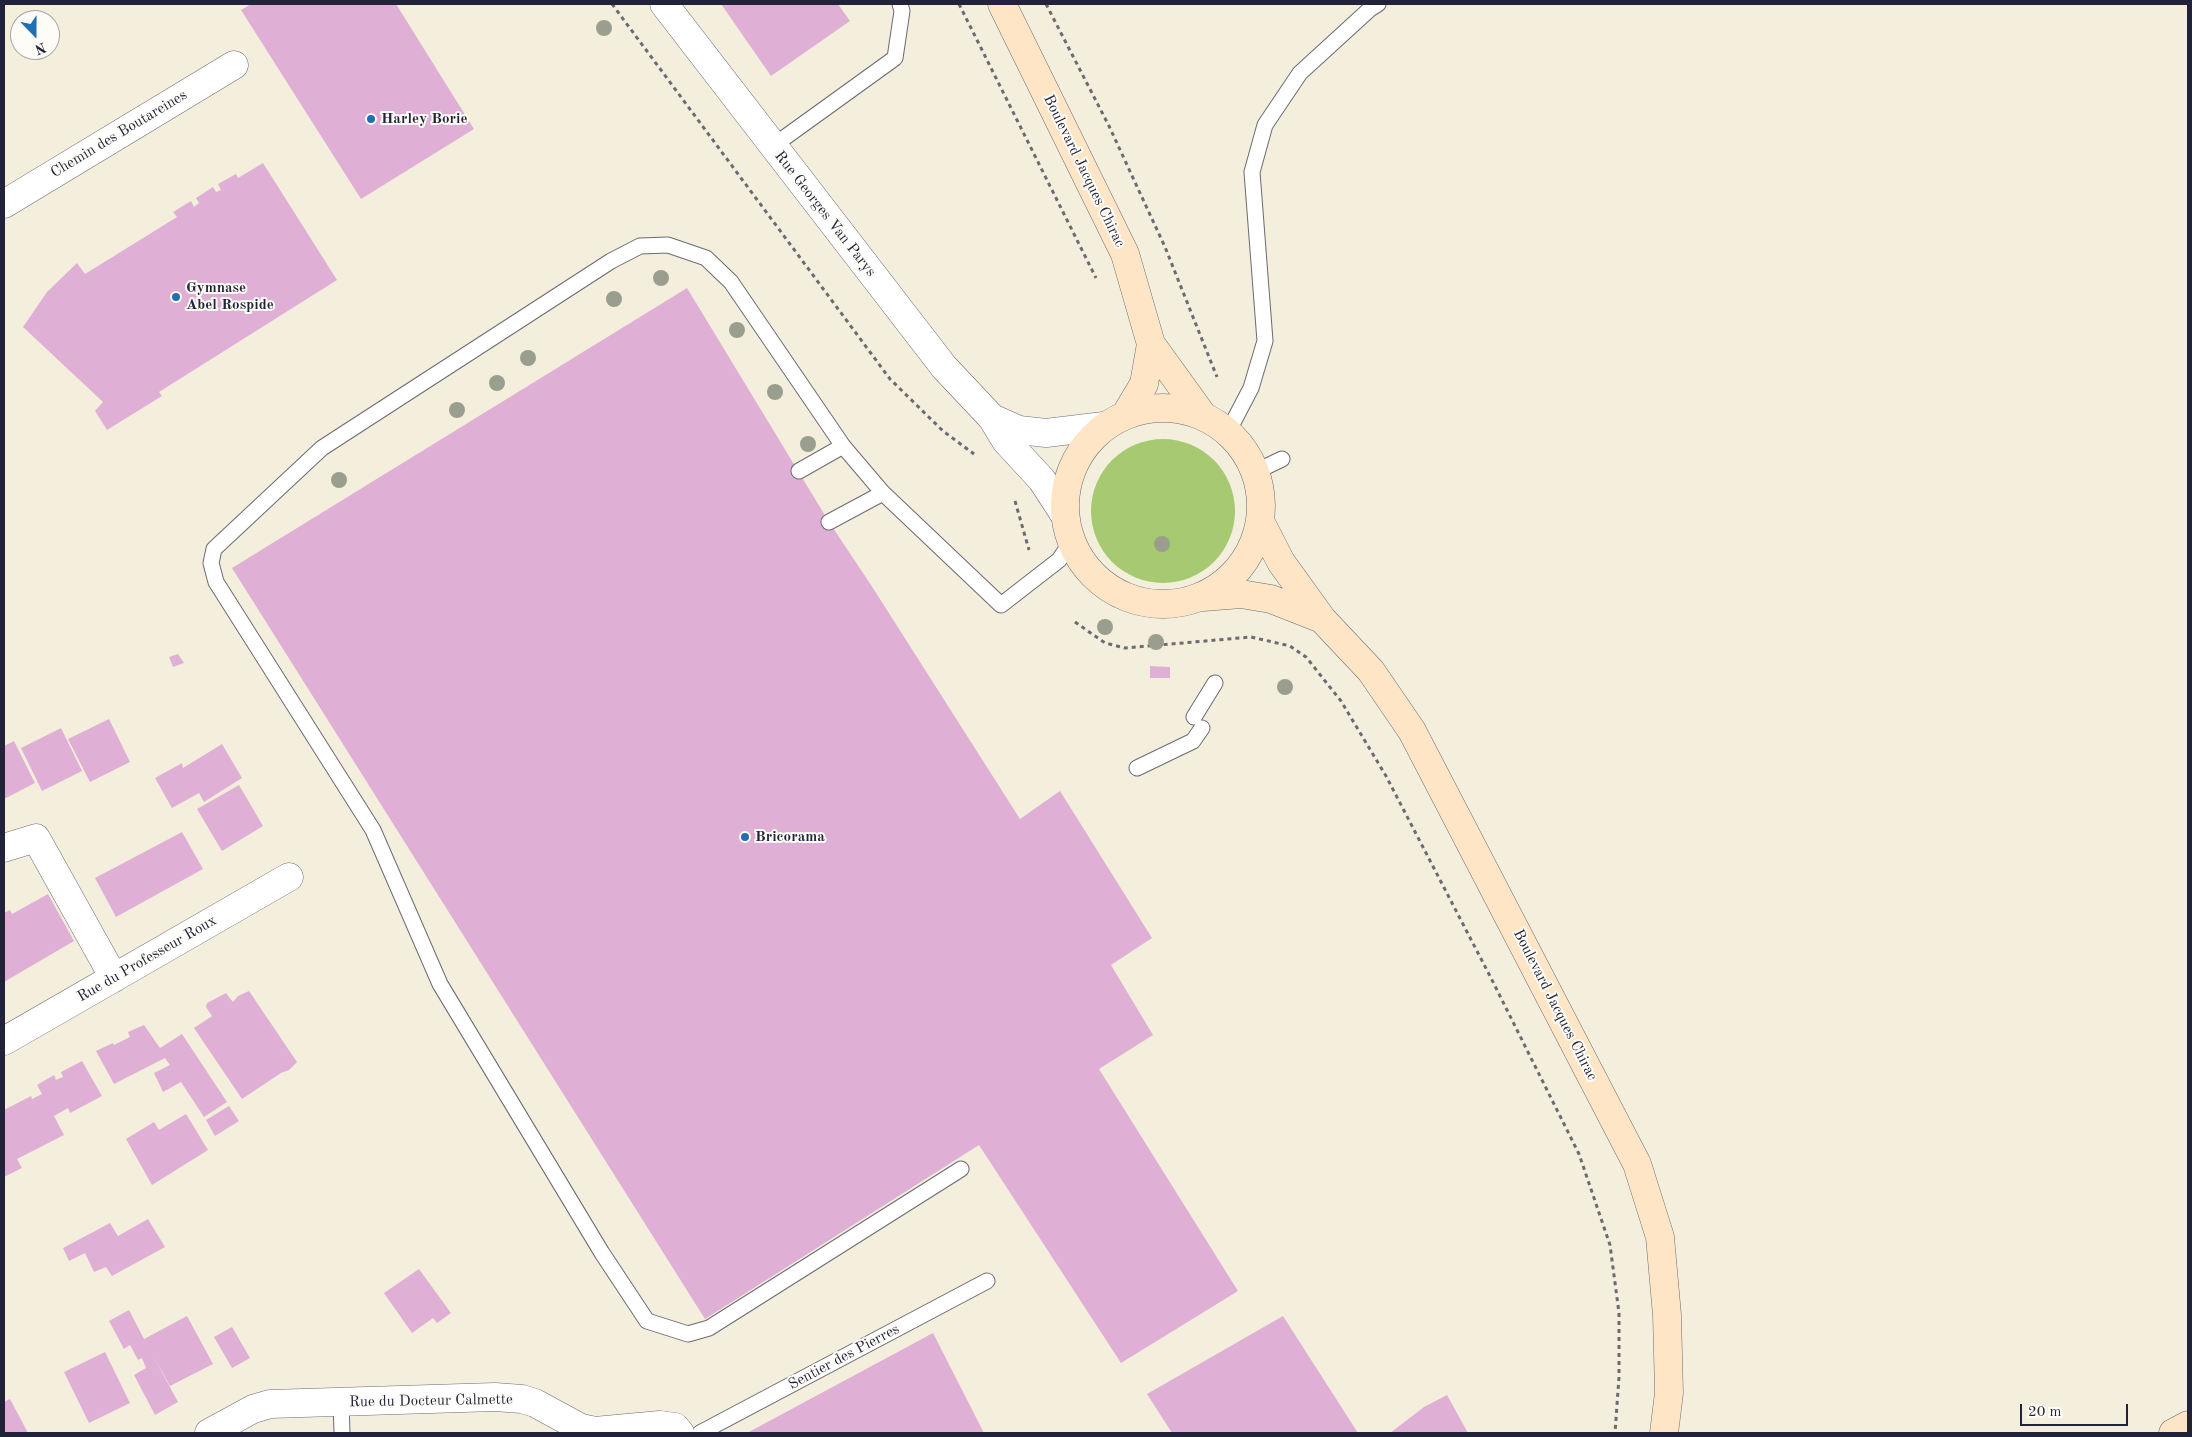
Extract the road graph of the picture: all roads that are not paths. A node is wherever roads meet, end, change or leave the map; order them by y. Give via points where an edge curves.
1 (664, 4) edge
2 (900, 4) edge
3 (1002, 4) edge
4 (1378, 4) edge
5 (234, 65) dead end
6 (773, 146) junction
7 (4, 204) edge
8 (1151, 344) junction
9 (1203, 416) junction
10 (992, 418) junction
11 (1115, 420) junction
12 (1228, 432) junction
13 (843, 446) junction
14 (1282, 459) dead end
15 (798, 471) dead end
16 (1256, 472) junction
17 (883, 493) junction
18 (1064, 514) junction
19 (1260, 521) junction
20 (829, 522) dead end
21 (1071, 542) junction
22 (1200, 597) junction
23 (1322, 619) junction
24 (1215, 683) dead end
25 (1137, 768) dead end
26 (4, 848) edge
27 (289, 877) dead end
28 (114, 978) junction
29 (4, 1041) edge
30 (961, 1170) dead end
31 (987, 1282) dead end
32 (341, 1402) junction
33 (2188, 1425) edge
34 (209, 1433) edge
35 (342, 1433) edge
36 (680, 1433) edge
37 (700, 1433) edge
38 (1664, 1433) edge
39 (2173, 1433) edge

1 - 6 street, Rue Georges Van Parys
2 - 6 lane via 902,11 895,58
3 - 8 main road, Boulevard Jacques Chirac via 1125,254
4 - 12 lane via 1300,72 1265,125 1252,172 1266,341 1251,388
5 - 7 street, Chemin des Boutareines
6 - 10 street, Rue Georges Van Parys via 944,368
8 - 9 main road, Boulevard Jacques Chirac
8 - 11 main road, Boulevard Jacques Chirac via 1144,384
9 - 11 main road, Boulevard Jacques Chirac via 1177,408 1158,407
9 - 12 main road, Boulevard Jacques Chirac
10 - 11 street, Rue Georges Van Parys via 1019,430 1046,433
10 - 18 street, Rue Georges Van Parys via 1006,440 1042,480
11 - 18 main road, Boulevard Jacques Chirac via 1084,447 1070,472
12 - 16 main road, Boulevard Jacques Chirac via 1244,450
13 - 15 lane
13 - 17 lane
13 - 30 lane via 732,282 706,258 668,245 640,246 611,261 322,448 214,549 211,563 216,582 373,830 440,984 602,1253 647,1321 688,1334 709,1328
14 - 16 lane
16 - 19 main road, Boulevard Jacques Chirac via 1261,496
17 - 20 lane
17 - 21 lane via 1001,605 1054,565
18 - 21 main road, Boulevard Jacques Chirac
19 - 22 main road, Boulevard Jacques Chirac via 1253,546 1240,567 1222,585
19 - 23 main road, Boulevard Jacques Chirac via 1281,562
21 - 22 main road, Boulevard Jacques Chirac via 1086,568 1100,583 1118,594 1156,604
22 - 23 main road, Boulevard Jacques Chirac via 1241,594 1272,599
23 - 38 main road, Boulevard Jacques Chirac via 1371,671 1412,731 1637,1164 1660,1237 1667,1315 1669,1394
24 - 25 lane via 1193,742
26 - 28 street via 36,838
27 - 28 street, Rue du Professeur Roux
28 - 29 street, Rue du Professeur Roux
31 - 37 lane, Sentier des Pierres
32 - 34 street, Rue du Docteur Calmette via 270,1404 253,1409
32 - 35 lane
32 - 36 street, Rue du Docteur Calmette via 522,1399 581,1428 595,1431 660,1425 675,1427
33 - 39 main road

